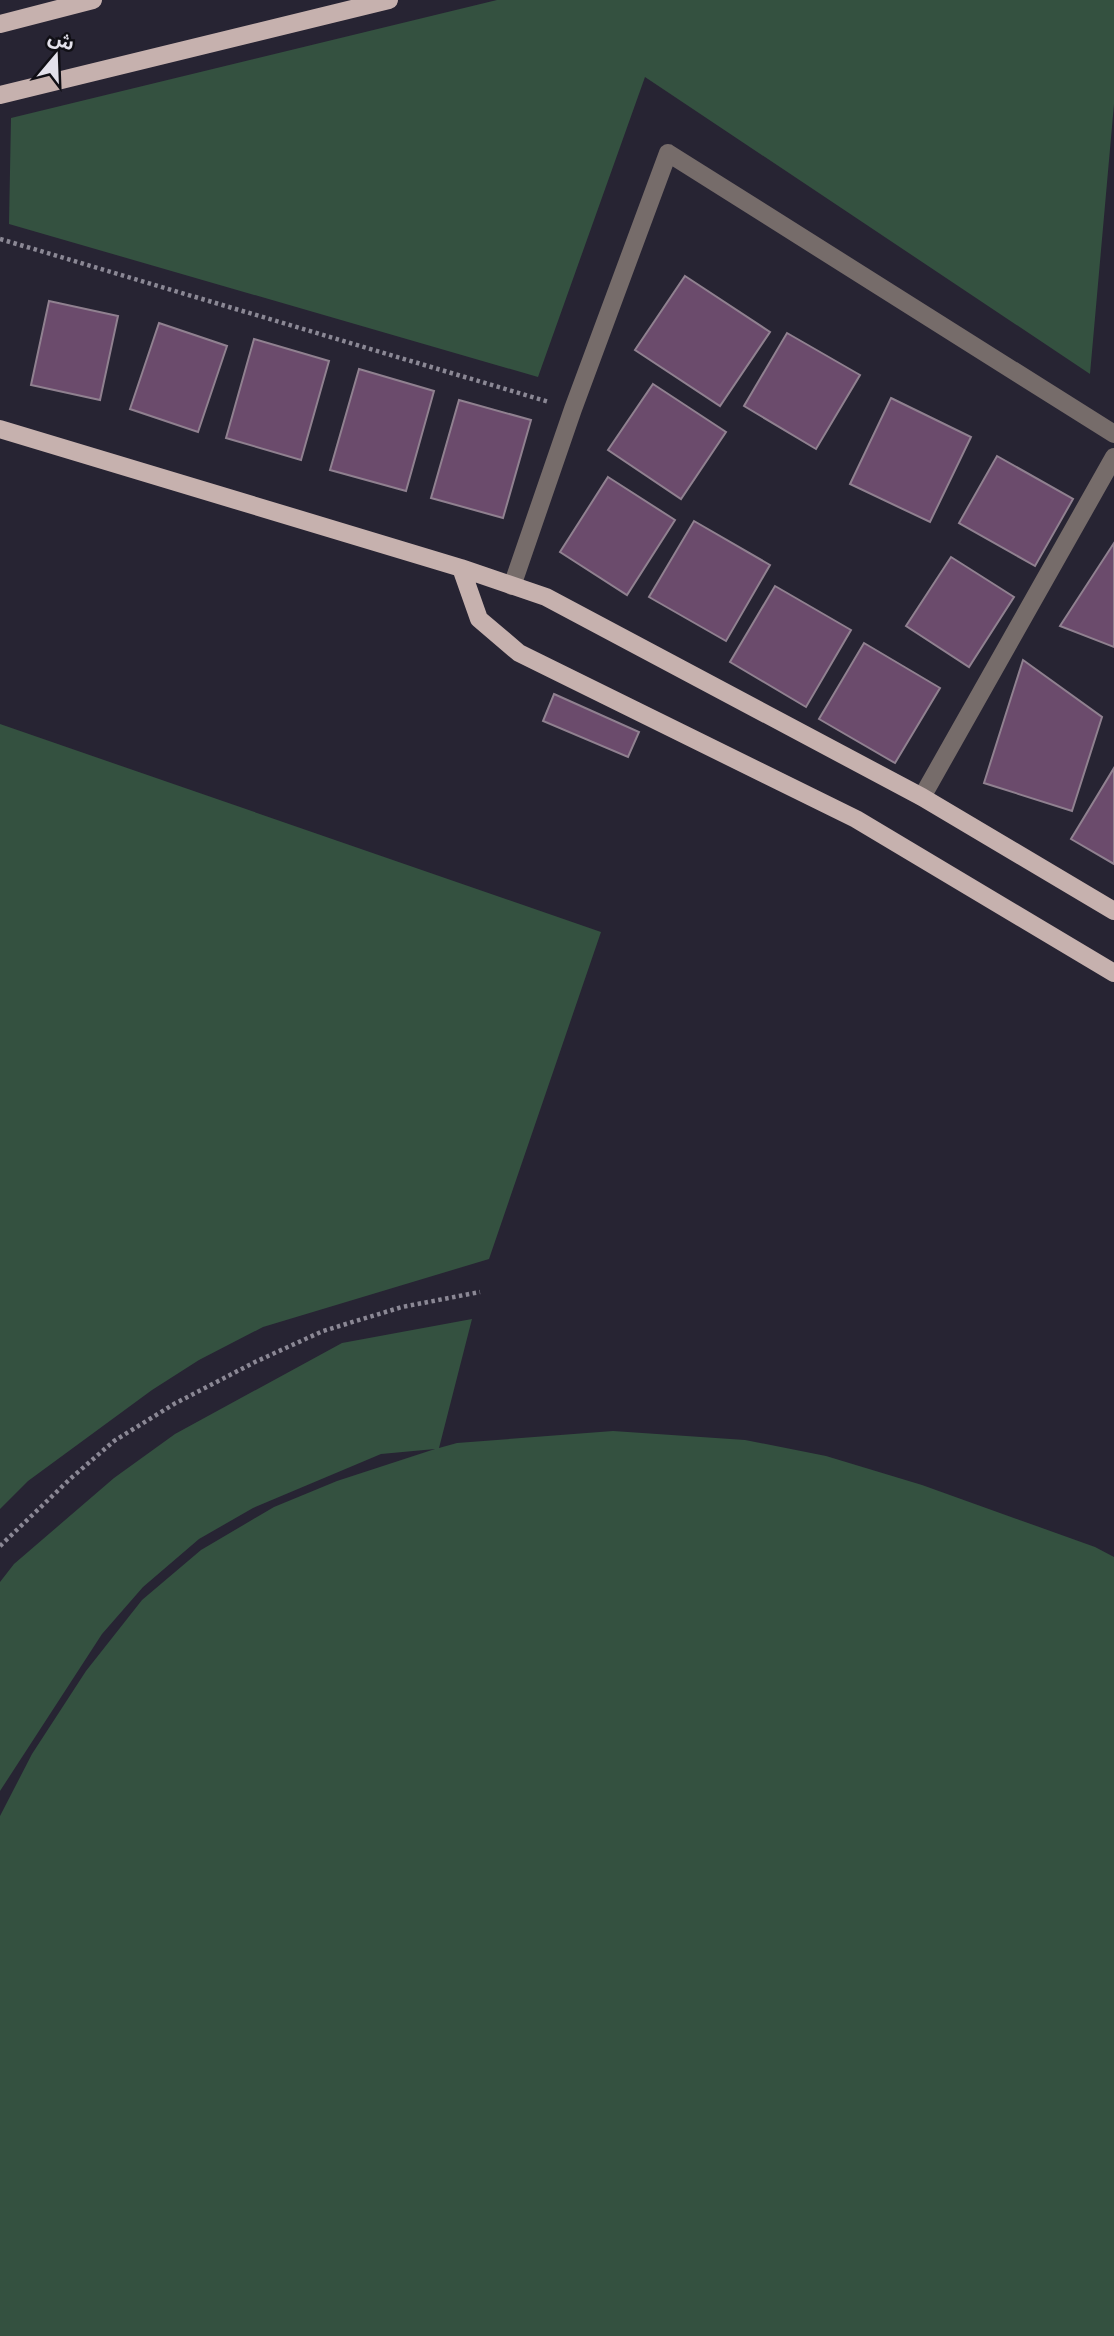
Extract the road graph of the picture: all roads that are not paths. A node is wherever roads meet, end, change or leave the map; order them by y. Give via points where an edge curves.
1 (93, 0) edge
2 (389, 0) edge
3 (0, 24) edge
4 (0, 95) edge
5 (0, 429) edge
6 (1114, 434) edge
7 (1114, 457) edge
8 (461, 568) junction
9 (512, 586) junction
10 (922, 797) junction
11 (1114, 911) edge
12 (1114, 973) edge

1 - 3 main road
2 - 4 main road
5 - 8 main road
6 - 9 street via 668,153
7 - 10 street
8 - 9 main road
8 - 12 main road via 479,619 519,653 856,819
9 - 10 main road via 546,597
10 - 11 main road

